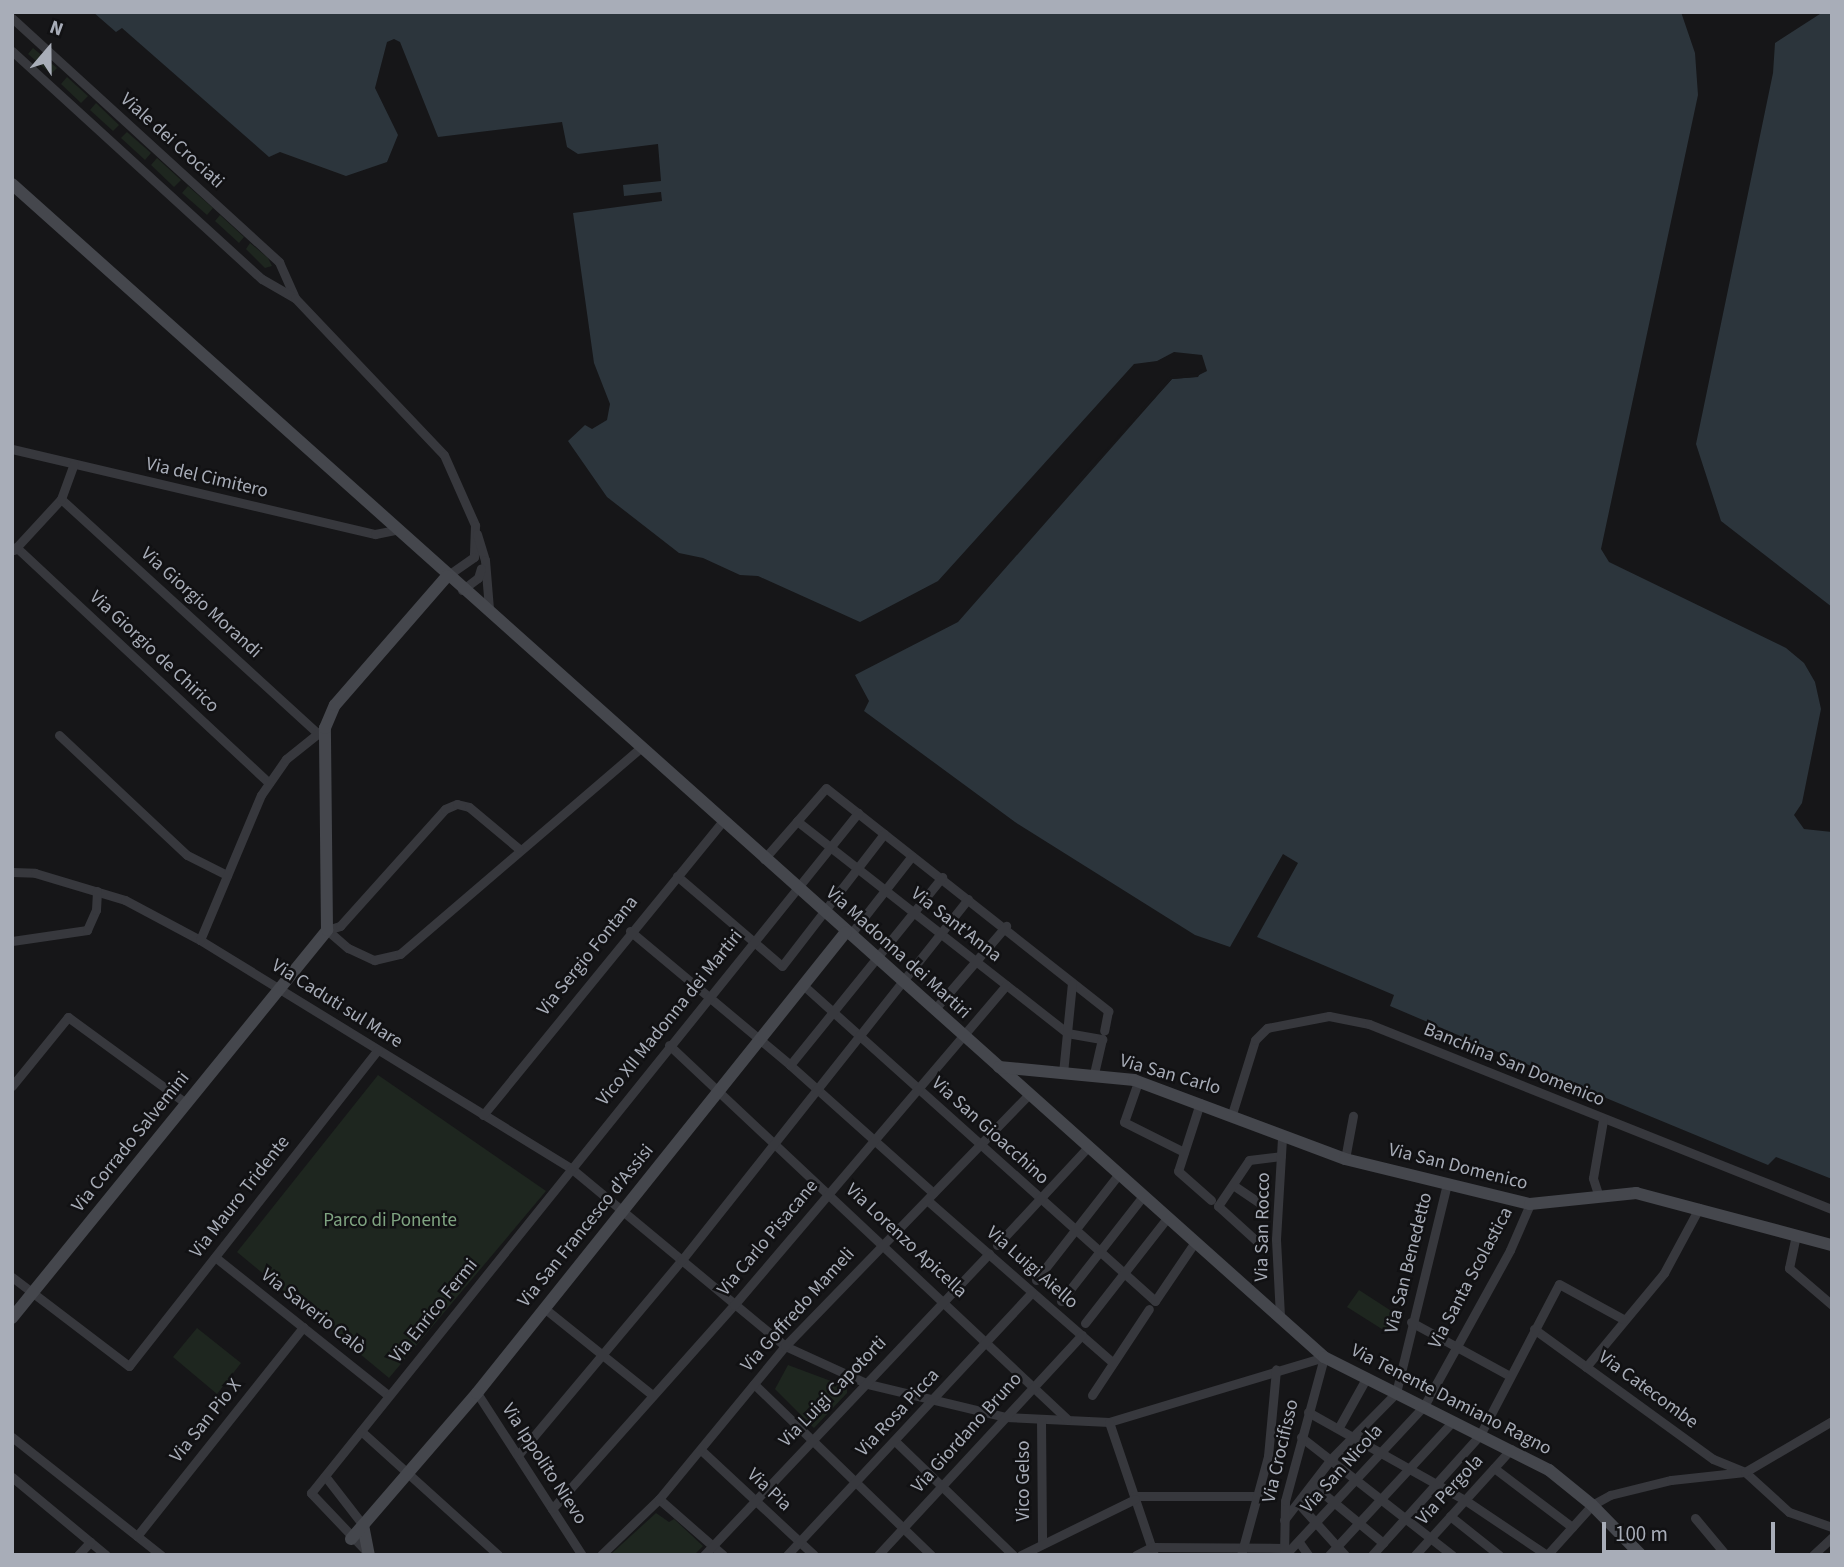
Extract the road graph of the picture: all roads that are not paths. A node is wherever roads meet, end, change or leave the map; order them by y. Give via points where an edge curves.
1 (12, 19) edge
2 (12, 51) edge
3 (12, 184) edge
4 (295, 298) junction
5 (12, 449) edge
6 (74, 464) junction
7 (61, 499) junction
8 (475, 525) junction
9 (395, 530) junction
10 (14, 549) edge
11 (484, 555) junction
12 (447, 576) junction
13 (462, 590) junction
14 (492, 615) junction
15 (321, 731) junction
16 (59, 735) dead end
17 (639, 749) junction
18 (269, 783) junction
19 (858, 813) junction
20 (797, 821) junction
21 (722, 822) junction
22 (884, 834) junction
23 (830, 848) junction
24 (519, 849) junction
25 (912, 856) junction
26 (764, 859) junction
27 (856, 870) junction
28 (12, 872) edge
29 (228, 875) junction
30 (677, 876) junction
31 (942, 877) junction
32 (797, 889) junction
33 (97, 891) junction
34 (884, 892) junction
35 (968, 899) junction
36 (824, 912) junction
37 (913, 914) junction
38 (1006, 926) junction
39 (327, 930) junction
40 (630, 931) junction
41 (848, 934) junction
42 (940, 935) junction
43 (200, 940) junction
44 (12, 941) edge
45 (754, 942) junction
46 (876, 959) junction
47 (976, 962) junction
48 (902, 982) junction
49 (1072, 983) junction
50 (803, 985) junction
51 (1006, 985) junction
52 (280, 990) junction
53 (710, 996) junction
54 (934, 1010) junction
55 (833, 1012) junction
56 (1067, 1033) junction
57 (962, 1035) junction
58 (1103, 1035) junction
59 (860, 1037) junction
60 (760, 1039) junction
61 (669, 1045) junction
62 (378, 1050) junction
63 (790, 1065) junction
64 (999, 1068) junction
65 (1063, 1073) junction
66 (1094, 1075) junction
67 (1138, 1082) junction
68 (12, 1086) edge
69 (817, 1088) junction
70 (917, 1089) junction
71 (719, 1090) junction
72 (1028, 1095) junction
73 (186, 1103) junction
74 (1200, 1103) junction
75 (1232, 1114) junction
76 (483, 1115) junction
77 (1353, 1116) dead end
78 (1603, 1120) junction
79 (874, 1138) junction
80 (1282, 1138) junction
81 (773, 1142) junction
82 (979, 1146) junction
83 (1087, 1148) junction
84 (1184, 1152) junction
85 (1282, 1156) junction
86 (1345, 1159) junction
87 (572, 1170) junction
88 (1118, 1175) junction
89 (1447, 1184) junction
90 (1233, 1185) junction
91 (829, 1193) junction
92 (930, 1196) junction
93 (1143, 1196) junction
94 (1599, 1197) junction
95 (1040, 1200) junction
96 (1211, 1200) dead end
97 (1530, 1205) junction
98 (1264, 1206) dead end
99 (1699, 1208) junction
100 (1832, 1209) edge
101 (622, 1211) junction
102 (1167, 1218) junction
103 (1074, 1230) junction
104 (1796, 1235) junction
105 (1195, 1242) junction
106 (883, 1244) junction
107 (997, 1245) dead end
108 (1261, 1245) dead end
109 (1832, 1245) edge
110 (1099, 1252) junction
111 (989, 1254) junction
112 (215, 1258) junction
113 (681, 1261) junction
114 (1124, 1273) junction
115 (12, 1277) edge
116 (1036, 1280) dead end
117 (1032, 1292) junction
118 (34, 1293) junction
119 (944, 1301) junction
120 (1061, 1301) dead end
121 (734, 1305) junction
122 (1152, 1305) junction
123 (1832, 1305) edge
124 (544, 1308) junction
125 (1280, 1316) junction
126 (12, 1318) edge
127 (1623, 1319) junction
128 (1411, 1322) junction
129 (1085, 1323) dead end
130 (303, 1327) junction
131 (1534, 1329) junction
132 (1082, 1335) junction
133 (986, 1341) junction
134 (1454, 1345) junction
135 (785, 1346) junction
136 (601, 1352) junction
137 (1324, 1357) junction
138 (1114, 1363) junction
139 (1586, 1367) junction
140 (1276, 1368) junction
141 (1510, 1376) junction
142 (1367, 1377) junction
143 (754, 1384) junction
144 (868, 1384) junction
145 (1032, 1386) junction
146 (477, 1393) junction
147 (1396, 1393) junction
148 (651, 1394) junction
149 (388, 1395) junction
150 (1092, 1395) dead end
151 (935, 1400) junction
152 (1424, 1406) junction
153 (1308, 1412) junction
154 (1004, 1417) junction
155 (1068, 1419) junction
156 (1041, 1420) junction
157 (1453, 1421) junction
158 (1832, 1421) edge
159 (1109, 1422) junction
160 (1339, 1427) junction
161 (361, 1431) junction
162 (1480, 1435) junction
163 (12, 1437) edge
164 (1301, 1437) junction
165 (1357, 1437) junction
166 (811, 1439) junction
167 (896, 1442) junction
168 (1511, 1449) junction
169 (701, 1450) junction
170 (1382, 1450) junction
171 (518, 1455) junction
172 (1331, 1459) junction
173 (1494, 1468) junction
174 (1411, 1469) junction
175 (1745, 1472) junction
176 (410, 1473) junction
177 (325, 1476) junction
178 (12, 1477) edge
179 (1357, 1479) junction
180 (856, 1483) junction
181 (1437, 1484) junction
182 (1313, 1485) junction
183 (943, 1488) junction
184 (1257, 1496) junction
185 (1135, 1498) junction
186 (659, 1499) junction
187 (755, 1500) junction
188 (1380, 1500) junction
189 (1465, 1500) junction
190 (1298, 1503) junction
191 (1336, 1504) junction
192 (1592, 1505) junction
193 (552, 1509) junction
194 (1450, 1516) junction
195 (1695, 1518) dead end
196 (1407, 1519) junction
197 (1284, 1520) junction
198 (1358, 1522) junction
199 (1317, 1524) junction
200 (363, 1525) junction
201 (1572, 1527) junction
202 (1832, 1527) edge
203 (903, 1528) junction
204 (137, 1536) junction
205 (1430, 1537) junction
206 (1832, 1537) edge
207 (351, 1539) junction
208 (90, 1542) junction
209 (800, 1542) junction
210 (1298, 1542) junction
211 (1042, 1543) junction
212 (1383, 1543) junction
213 (712, 1545) junction
214 (1337, 1546) junction
215 (1153, 1551) edge
216 (1241, 1551) edge
217 (1284, 1552) edge
218 (1551, 1553) edge
219 (1721, 1553) edge
220 (369, 1554) edge
221 (78, 1555) edge
222 (106, 1555) edge
223 (161, 1555) edge
224 (498, 1555) edge
225 (582, 1555) edge
226 (601, 1555) edge
227 (704, 1555) edge
228 (723, 1555) edge
229 (787, 1555) edge
230 (814, 1555) edge
231 (878, 1555) edge
232 (931, 1555) edge
233 (1013, 1555) edge
234 (1021, 1555) edge
235 (1136, 1555) edge
236 (1308, 1555) edge
237 (1329, 1555) edge
238 (1345, 1555) edge
239 (1372, 1555) edge
240 (1415, 1555) edge
241 (1452, 1555) edge
242 (1499, 1555) edge
243 (1641, 1555) edge
244 (1813, 1555) edge

1 - 4 street, Viale dei Crociati via 279,262
2 - 4 street, Viale dei Crociati via 262,279
3 - 9 street, Via Madonna dei Martiri
4 - 8 street, Viale dei Crociati via 444,455
5 - 6 street, Via del Cimitero
6 - 7 street
6 - 9 street, Via del Cimitero via 375,534
7 - 10 street
7 - 15 street, Via Giorgio Morandi
8 - 11 street
8 - 12 street, Viale dei Crociati via 474,557
9 - 12 street, Via Madonna dei Martiri
10 - 18 street, Via Giorgio de Chirico
11 - 13 street via 478,578
11 - 14 street via 485,595
12 - 13 street, Via Madonna dei Martiri
12 - 15 street via 335,705
13 - 14 street, Via Madonna dei Martiri
14 - 17 street, Via Madonna dei Martiri
15 - 18 street via 286,759
15 - 39 street
16 - 29 street via 187,855
17 - 21 street, Via Madonna dei Martiri
17 - 24 street
18 - 29 street
19 - 20 street via 826,788
19 - 22 street
19 - 23 street, Vico XII Madonna dei Martiri
20 - 23 street, Via Sant'Anna
20 - 26 street
21 - 26 street, Via Madonna dei Martiri
21 - 30 street, Via Sergio Fontana
22 - 25 street
22 - 27 street
23 - 27 street, Via Sant'Anna
23 - 32 street, Vico XII Madonna dei Martiri
24 - 39 street via 518,856 400,954 374,960 348,948
24 - 39 street via 469,807 457,804 445,809 340,926
25 - 31 street
25 - 34 street
26 - 32 street, Via Madonna dei Martiri
27 - 34 street, Via Sant'Anna
27 - 36 street
28 - 33 street, Via Caduti sul Mare via 35,873
29 - 43 street
30 - 40 street, Via Sergio Fontana
30 - 45 street
31 - 35 street
31 - 37 street
32 - 36 street, Via Madonna dei Martiri
32 - 45 street, Vico XII Madonna dei Martiri
33 - 43 street, Via Caduti sul Mare via 146,909
33 - 44 street via 96,910 87,930
34 - 37 street, Via Sant'Anna
34 - 41 street
35 - 38 street
35 - 42 street
36 - 41 street, Via Madonna dei Martiri
36 - 45 street via 782,966
37 - 42 street, Via Sant'Anna
37 - 46 street
38 - 47 street
38 - 49 street
39 - 52 street, Via Corrado Salvemini
40 - 53 street, Via Luigi Aiello
40 - 76 street, Via Sergio Fontana
41 - 46 street, Via Madonna dei Martiri
41 - 50 street, Via San Francesco d'Assisi
42 - 47 street, Via Sant'Anna
42 - 48 street
43 - 52 street, Via Caduti sul Mare
45 - 53 street, Vico XII Madonna dei Martiri
46 - 48 street, Via Madonna dei Martiri
46 - 55 street
47 - 51 street, Via Sant'Anna
47 - 54 street
48 - 54 street, Via Madonna dei Martiri
48 - 59 street
49 - 56 street
49 - 58 street via 1108,1011
50 - 55 street, Via San Gioacchino
50 - 60 street, Via San Francesco d'Assisi
51 - 56 street, Via Sant'Anna
51 - 57 street, Via Carlo Pisacane
52 - 62 street, Via Caduti sul Mare
52 - 73 street, Via Corrado Salvemini
53 - 60 street, Via Luigi Aiello
53 - 61 street, Vico XII Madonna dei Martiri
54 - 57 street, Via Madonna dei Martiri
55 - 59 street, Via San Gioacchino
55 - 63 street
56 - 58 street, Via Sant'Anna
56 - 65 street
57 - 64 street, Via Madonna dei Martiri
57 - 70 street, Via Carlo Pisacane
58 - 66 street
59 - 69 street
59 - 70 street, Via San Gioacchino
60 - 63 street, Via Luigi Aiello
60 - 71 street, Via San Francesco d'Assisi
61 - 71 street, Via Lorenzo Apicella
61 - 87 street, Vico XII Madonna dei Martiri
62 - 76 street, Via Caduti sul Mare
62 - 112 street, Via Mauro Tridente
63 - 69 street, Via Luigi Aiello
64 - 65 street, Via San Carlo
64 - 72 street, Via Madonna dei Martiri
65 - 66 street, Via San Carlo
66 - 67 street, Via San Carlo
67 - 74 street, Via San Carlo
67 - 84 street via 1124,1122
68 - 73 street via 68,1017
69 - 79 street, Via Luigi Aiello
69 - 81 street
70 - 79 street, Via Carlo Pisacane
70 - 82 street, Via San Gioacchino
71 - 81 street, Via Lorenzo Apicella
71 - 101 street, Via San Francesco d'Assisi
72 - 82 street, Via Goffredo Mameli
72 - 83 street, Via Madonna dei Martiri
73 - 118 street, Via Corrado Salvemini
74 - 75 street, Via San Carlo
74 - 84 street
75 - 78 street, Banchina San Domenico via 1255,1040 1267,1028 1329,1016 1369,1024
75 - 80 street, Via San Carlo
76 - 87 street, Via Caduti sul Mare
77 - 86 street
78 - 94 street via 1593,1178
78 - 100 street, Banchina San Domenico
79 - 91 street, Via Carlo Pisacane
79 - 92 street, Via Luigi Aiello
80 - 85 street, Via San Rocco
80 - 86 street, Via San Domenico
81 - 91 street, Via Lorenzo Apicella
81 - 113 street
82 - 92 street, Via Goffredo Mameli
82 - 95 street, Via San Gioacchino
83 - 88 street, Via Madonna dei Martiri
83 - 95 street
84 - 96 street via 1178,1171
85 - 90 street via 1249,1160
85 - 125 street, Via San Rocco via 1276,1239
86 - 89 street, Via San Domenico
87 - 101 street, Via Caduti sul Mare
87 - 149 street, Via Enrico Fermi
88 - 93 street, Via Madonna dei Martiri
88 - 103 street
89 - 97 street, Via San Domenico
89 - 128 street, Via San Benedetto
90 - 98 street
90 - 108 street via 1218,1206
91 - 106 street, Via Lorenzo Apicella
91 - 121 street, Via Carlo Pisacane
92 - 106 street, Via Goffredo Mameli
92 - 111 street, Via Luigi Aiello
93 - 102 street, Via Madonna dei Martiri
93 - 110 street
94 - 97 street, Via San Domenico
94 - 99 street, Via San Domenico via 1636,1194
95 - 103 street, Via San Gioacchino
95 - 107 street
97 - 134 street, Via Santa Scolastica via 1510,1250
99 - 104 street, Via San Domenico
99 - 127 street via 1664,1273
101 - 113 street, Via Caduti sul Mare
101 - 124 street, Via San Francesco d'Assisi
102 - 105 street, Via Madonna dei Martiri
102 - 114 street
103 - 110 street, Via San Gioacchino
103 - 116 street
104 - 109 street, Via San Domenico
104 - 123 street via 1789,1268
105 - 122 street
105 - 125 street, Via Madonna dei Martiri
106 - 119 street, Via Lorenzo Apicella
106 - 135 street, Via Goffredo Mameli
110 - 114 street, Via San Gioacchino
110 - 120 street
111 - 117 street, Via Luigi Aiello
111 - 119 street, Via Luigi Capotorti
112 - 118 street, Via Mauro Tridente via 129,1366
112 - 130 street, Via Saverio Calò
113 - 121 street, Via Caduti sul Mare
113 - 136 street
114 - 122 street, Via San Gioacchino
114 - 129 street
115 - 118 street
117 - 132 street, Via Luigi Aiello
117 - 133 street, Via Rosa Picca
118 - 126 street, Via Corrado Salvemini
119 - 133 street, Via Lorenzo Apicella
119 - 144 street, Via Luigi Capotorti
121 - 135 street, Via Caduti sul Mare
121 - 148 street, Via Carlo Pisacane
122 - 138 street
124 - 136 street
124 - 146 street, Via San Francesco d'Assisi
125 - 137 street, Via Madonna dei Martiri
127 - 131 street via 1559,1284
127 - 139 street
128 - 134 street
128 - 147 street, Via San Benedetto
130 - 149 street, Via Saverio Calò
130 - 204 street, Via San Pio X
131 - 139 street, Via Catecombe
131 - 141 street
132 - 138 street, Via Luigi Aiello
132 - 145 street, Via Giordano Bruno
133 - 145 street, Via Lorenzo Apicella
133 - 151 street, Via Rosa Picca
134 - 141 street
134 - 152 street, Via Santa Scolastica
135 - 143 street, Via Goffredo Mameli
135 - 144 street, Via Caduti sul Mare
136 - 148 street
136 - 171 street
137 - 140 street
137 - 142 street, Via Tenente Damiano Ragno
137 - 153 street, Via Crocifisso
138 - 150 street
139 - 175 street, Via Catecombe via 1713,1459
140 - 159 street
140 - 184 street via 1268,1456
141 - 162 street
142 - 147 street, Via Tenente Damiano Ragno
142 - 160 street
143 - 166 street
143 - 169 street, Via Goffredo Mameli
144 - 151 street, Via Caduti sul Mare
144 - 166 street, Via Luigi Capotorti
145 - 154 street, Via Giordano Bruno
145 - 155 street, Via Lorenzo Apicella
146 - 171 street, Via Ippolito Nievo
146 - 176 street, Via San Francesco d'Assisi
147 - 152 street, Via Tenente Damiano Ragno
147 - 165 street
148 - 193 street, Via Carlo Pisacane
149 - 161 street, Via Enrico Fermi
151 - 154 street, Via Caduti sul Mare
151 - 167 street, Via Rosa Picca
152 - 157 street, Via Tenente Damiano Ragno
152 - 170 street, Via San Nicola
153 - 160 street
153 - 164 street, Via Crocifisso
154 - 156 street, Via Caduti sul Mare
154 - 183 street, Via Giordano Bruno
155 - 156 street, Via Caduti sul Mare
155 - 159 street, Via Caduti sul Mare
156 - 211 street, Vico Gelso
157 - 162 street, Via Tenente Damiano Ragno
157 - 174 street
158 - 175 street
159 - 185 street
160 - 165 street
161 - 176 street
161 - 177 street, Via Enrico Fermi
162 - 168 street, Via Tenente Damiano Ragno
162 - 181 street
163 - 204 street
164 - 172 street
164 - 197 street, Via Crocifisso
165 - 170 street
165 - 172 street
166 - 180 street
166 - 187 street, Via Luigi Capotorti
167 - 180 street, Via Rosa Picca
167 - 183 street
168 - 173 street, Via Pergola
168 - 192 street, Via Tenente Damiano Ragno via 1549,1471
169 - 186 street, Via Goffredo Mameli
169 - 187 street, Via Pia
170 - 174 street
170 - 179 street, Via San Nicola
171 - 193 street, Via Ippolito Nievo
172 - 179 street
172 - 182 street
173 - 189 street, Via Pergola
173 - 201 street
174 - 181 street
174 - 188 street
175 - 192 street via 1671,1480 1610,1495
175 - 202 street, Via Catecombe via 1789,1512
176 - 200 street, Via San Francesco d'Assisi
176 - 224 street
177 - 200 street
177 - 207 street, Via Enrico Fermi via 311,1493
178 - 208 street
179 - 188 street
179 - 191 street, Via San Nicola
180 - 203 street
180 - 209 street, Via Rosa Picca
181 - 189 street
181 - 196 street
182 - 190 street
182 - 191 street
183 - 203 street, Via Giordano Bruno
183 - 233 street
184 - 185 street
184 - 216 street
185 - 211 street
185 - 215 street
186 - 213 street
186 - 226 street, Via Goffredo Mameli
187 - 209 street, Via Pia
187 - 213 street, Via Luigi Capotorti
188 - 196 street
188 - 198 street
189 - 194 street, Via Pergola
189 - 218 street
190 - 197 street
190 - 199 street
191 - 198 street
191 - 199 street, Via San Nicola
192 - 201 street
192 - 243 street, Via Tenente Damiano Ragno
193 - 225 street, Via Ippolito Nievo
194 - 205 street, Via Pergola
194 - 242 street
195 - 219 street
196 - 205 street
196 - 212 street
197 - 217 street, Via Crocifisso
198 - 212 street
198 - 214 street
199 - 210 street, Via San Nicola
199 - 214 street
200 - 207 street, Via San Francesco d'Assisi
200 - 220 street
201 - 218 street
203 - 231 street, Via Giordano Bruno
203 - 232 street
204 - 223 street
205 - 240 street, Via Pergola
205 - 241 street
206 - 244 street
207 - 220 street
208 - 221 street
208 - 222 street
209 - 229 street, Via Rosa Picca
209 - 230 street, Via Pia
210 - 217 street, Via San Nicola
210 - 236 street
211 - 234 street
212 - 239 street
213 - 227 street, Via Luigi Capotorti
213 - 228 street
214 - 237 street
214 - 238 street
215 - 216 street
215 - 235 street
216 - 217 street

